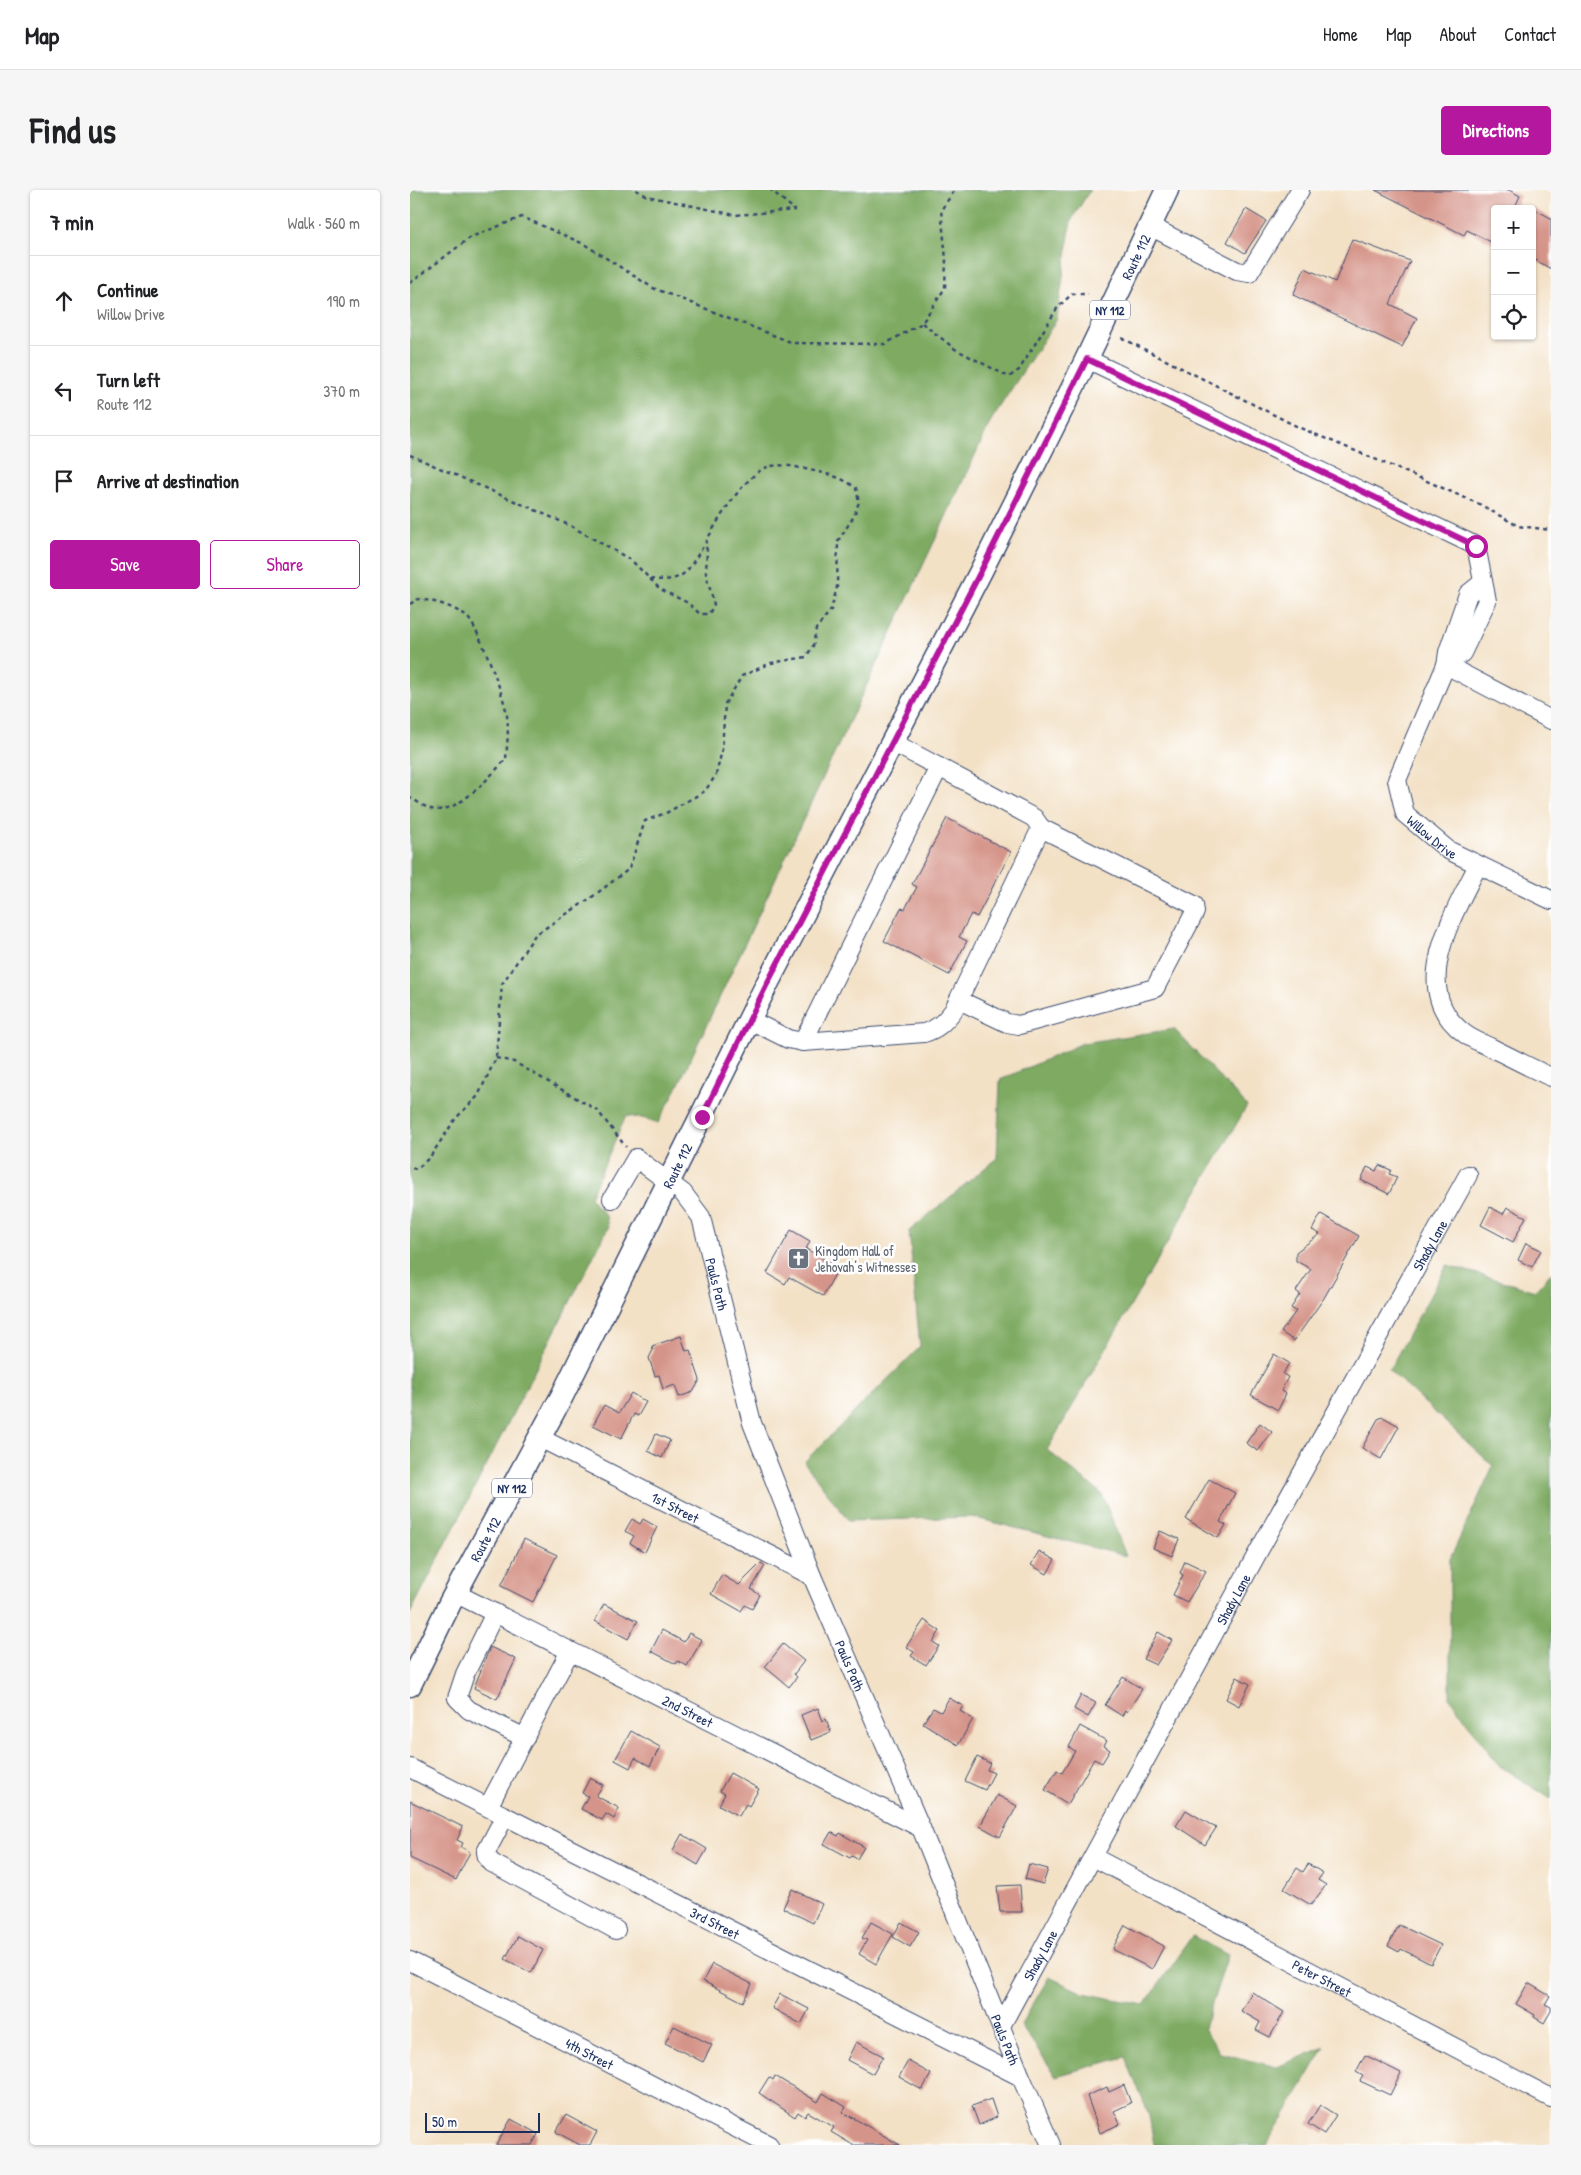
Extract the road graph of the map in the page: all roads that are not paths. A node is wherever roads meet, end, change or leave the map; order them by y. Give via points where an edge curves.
1 (1167, 190) edge
2 (1300, 190) edge
3 (1150, 226) junction
4 (1087, 359) junction
5 (1483, 582) junction
6 (1462, 612) junction
7 (1479, 618) junction
8 (1446, 665) junction
9 (1551, 720) edge
10 (892, 742) junction
11 (939, 767) junction
12 (1041, 828) junction
13 (1478, 865) junction
14 (1551, 900) edge
15 (958, 1000) junction
16 (750, 1020) junction
17 (803, 1042) junction
18 (1551, 1077) edge
19 (1468, 1175) dead end
20 (670, 1182) junction
21 (612, 1199) dead end
22 (540, 1438) junction
23 (812, 1576) junction
24 (455, 1593) junction
25 (495, 1613) junction
26 (570, 1651) junction
27 (410, 1685) edge
28 (525, 1738) junction
29 (410, 1768) edge
30 (488, 1807) junction
31 (505, 1816) junction
32 (921, 1828) junction
33 (1092, 1857) junction
34 (616, 1930) dead end
35 (410, 1961) edge
36 (1001, 2026) junction
37 (1021, 2077) junction
38 (1551, 2098) edge
39 (769, 2145) edge
40 (1051, 2145) edge

1 - 3 main road, Route 112 / NY 112
2 - 3 street via 1249,273 1237,271
3 - 4 main road, Route 112 / NY 112
4 - 5 street, Willow Drive via 1476,546
4 - 10 main road, Route 112 / NY 112
5 - 6 street, Willow Drive via 1468,594
5 - 7 street, Willow Drive via 1486,601
6 - 7 street
6 - 8 street, Willow Drive
7 - 8 street, Willow Drive via 1462,653
8 - 9 street
8 - 13 street, Willow Drive via 1397,780 1405,814 1448,850
10 - 11 street
10 - 16 main road, Route 112 / NY 112
11 - 12 street via 1034,818
11 - 17 street
12 - 15 street
12 - 15 street via 1194,905 1195,912 1155,988 1019,1025 1007,1023
13 - 14 street, Willow Drive
13 - 18 street via 1437,959 1436,996 1445,1016 1466,1035
15 - 17 street via 943,1024 929,1032
16 - 17 street via 788,1039
16 - 20 main road, Route 112 / NY 112
19 - 33 street, Shady Lane
20 - 21 street, Pauls Path via 636,1158
20 - 22 main road, Route 112 / NY 112
20 - 23 street, Pauls Path via 689,1198 700,1217 752,1423
22 - 23 street, 1st Street
22 - 24 main road, Route 112 / NY 112
23 - 32 street, Pauls Path
24 - 25 street, 2nd Street
24 - 27 main road, Route 112 / NY 112
25 - 26 street, 2nd Street
25 - 28 street via 457,1698 469,1710
26 - 28 street
26 - 32 street, 2nd Street
28 - 30 street
29 - 30 street, 3rd Street
30 - 31 street, 3rd Street
31 - 34 street via 486,1852 492,1863
31 - 37 street, 3rd Street
32 - 36 street, Pauls Path
33 - 36 street, Shady Lane
33 - 38 street, Peter Street
35 - 39 street, 4th Street
36 - 37 street, Pauls Path
37 - 40 street, Pauls Path

